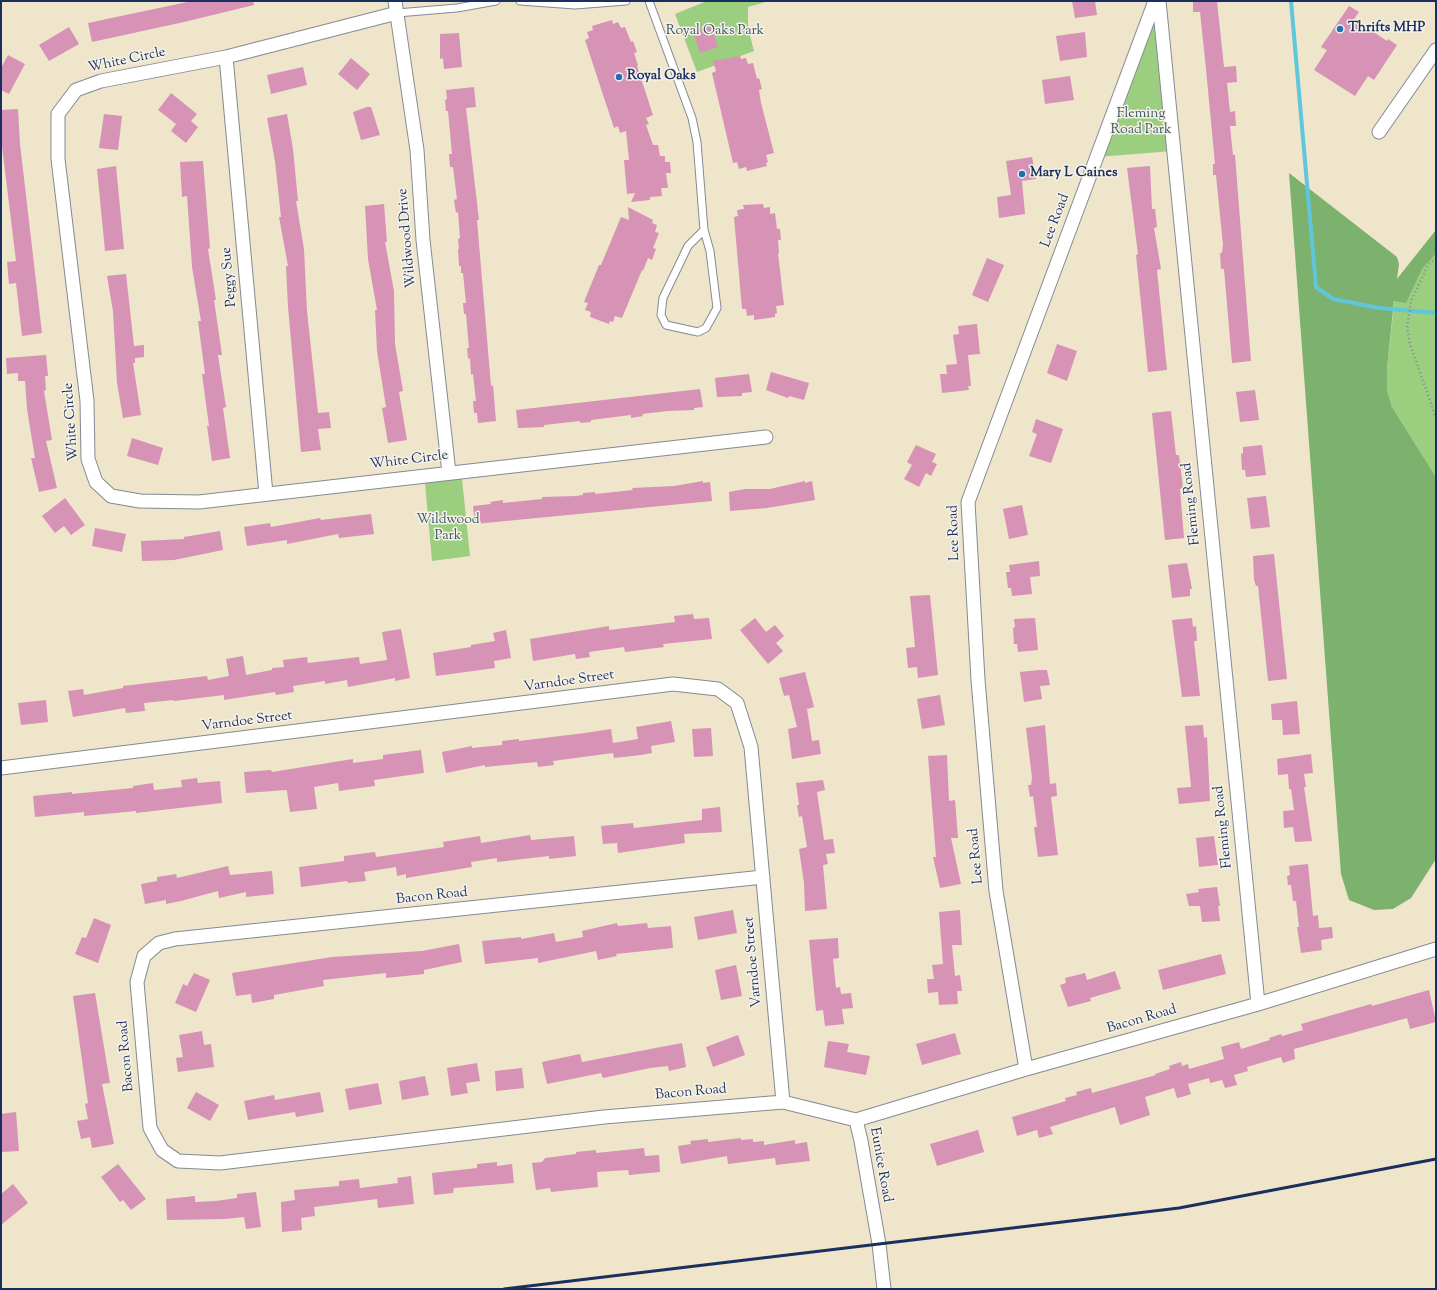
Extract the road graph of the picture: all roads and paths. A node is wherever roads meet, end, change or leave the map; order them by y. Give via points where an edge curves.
1 (496, 1) edge
2 (520, 1) edge
3 (626, 1) edge
4 (649, 1) edge
5 (1156, 1) edge
6 (1159, 1) edge
7 (396, 7) edge
8 (1436, 50) edge
9 (226, 57) junction
10 (1379, 132) dead end
11 (704, 230) junction
12 (1436, 258) edge
13 (1436, 418) edge
14 (766, 437) dead end
15 (449, 473) junction
16 (266, 494) junction
17 (1, 768) edge
18 (763, 877) junction
19 (1436, 949) edge
20 (1258, 1004) junction
21 (1026, 1069) junction
22 (783, 1102) junction
23 (856, 1120) junction
24 (884, 1289) edge

1 - 7 lane via 457,8
2 - 3 lane via 575,6
4 - 11 lane via 692,118 697,142
5 - 21 street, Lee Road via 968,502 978,680 996,891
6 - 20 street, Fleming Road
7 - 9 street, White Circle
7 - 15 street, Wildwood Drive via 417,150 422,240
8 - 10 street
9 - 16 street, Peggy Sue
9 - 16 street, White Circle via 101,81 76,90 58,114 58,159 88,401 88,459 96,482 111,496 140,501 199,502
11 - 11 lane via 710,251 717,308 706,328 698,332 666,325 661,315 663,298 688,246
12 - 13 path via 1428,265 1411,301 1407,328 1410,344
14 - 15 street, White Circle
15 - 16 street, White Circle
17 - 18 street, Varndoe Street via 673,684 718,689 737,703 751,747
18 - 22 street, Varndoe Street
18 - 22 street, Bacon Road via 175,939 159,943 144,956 137,982 143,1055 150,1128 162,1150 178,1161 220,1163 604,1116
19 - 20 street, Bacon Road
20 - 21 street, Bacon Road
21 - 23 street, Bacon Road
22 - 23 street, Eunice Road
23 - 24 street, Eunice Road via 879,1244

